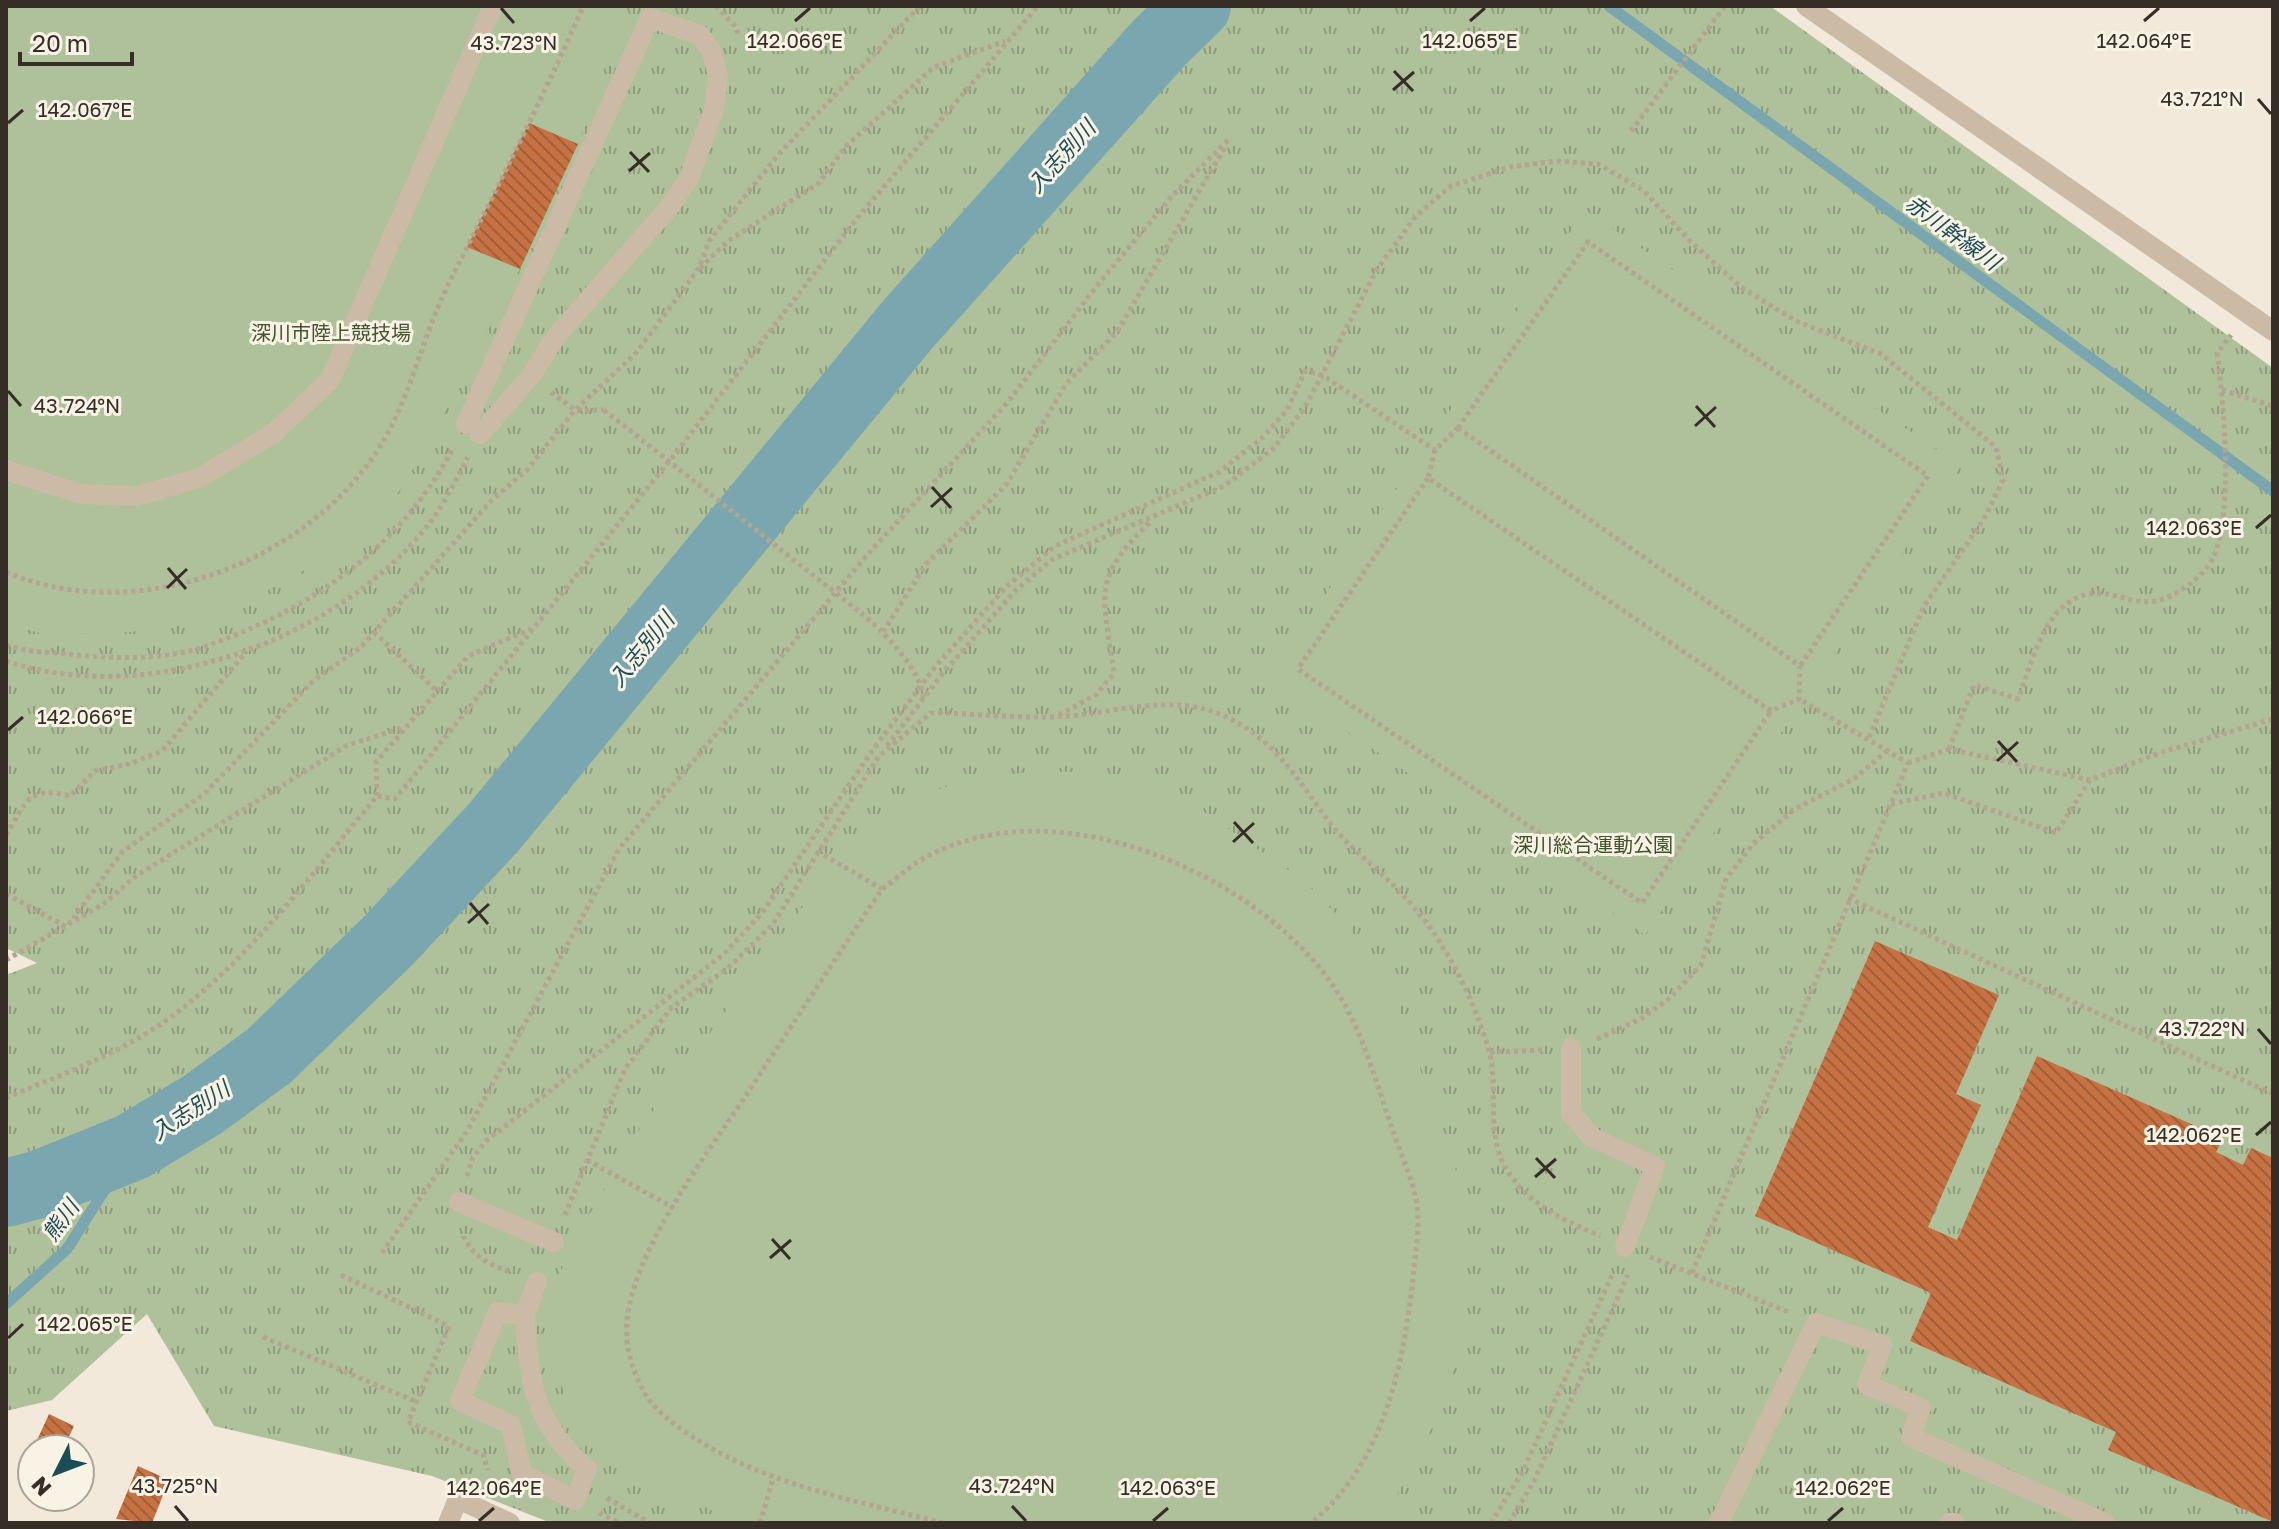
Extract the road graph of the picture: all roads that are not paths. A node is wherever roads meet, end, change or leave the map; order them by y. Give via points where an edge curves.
1 (493, 6) edge
2 (1806, 6) edge
3 (2273, 331) edge
4 (473, 429) joint
5 (6, 470) edge
6 (1571, 1048) road end
7 (459, 1202) road end
8 (554, 1242) road end
9 (1632, 1250) road end
10 (537, 1282) road end
11 (525, 1315) junction
12 (448, 1523) edge
13 (510, 1523) edge
14 (1719, 1523) edge
15 (2105, 1523) edge

1 - 5 street via 330,380 274,433 199,478 137,496 81,494
2 - 3 street
4 - 4 street via 650,18 700,35 712,52 718,76 714,109 689,178 555,338 531,376
6 - 9 street via 1571,1114 1593,1138 1655,1166
7 - 8 street
10 - 11 street
11 - 11 street via 498,1312 460,1401 511,1425 522,1474 575,1500 587,1469 560,1445 542,1414 529,1374
12 - 13 street via 458,1499
14 - 15 street via 1816,1323 1882,1345 1867,1385 1921,1408 1911,1437

